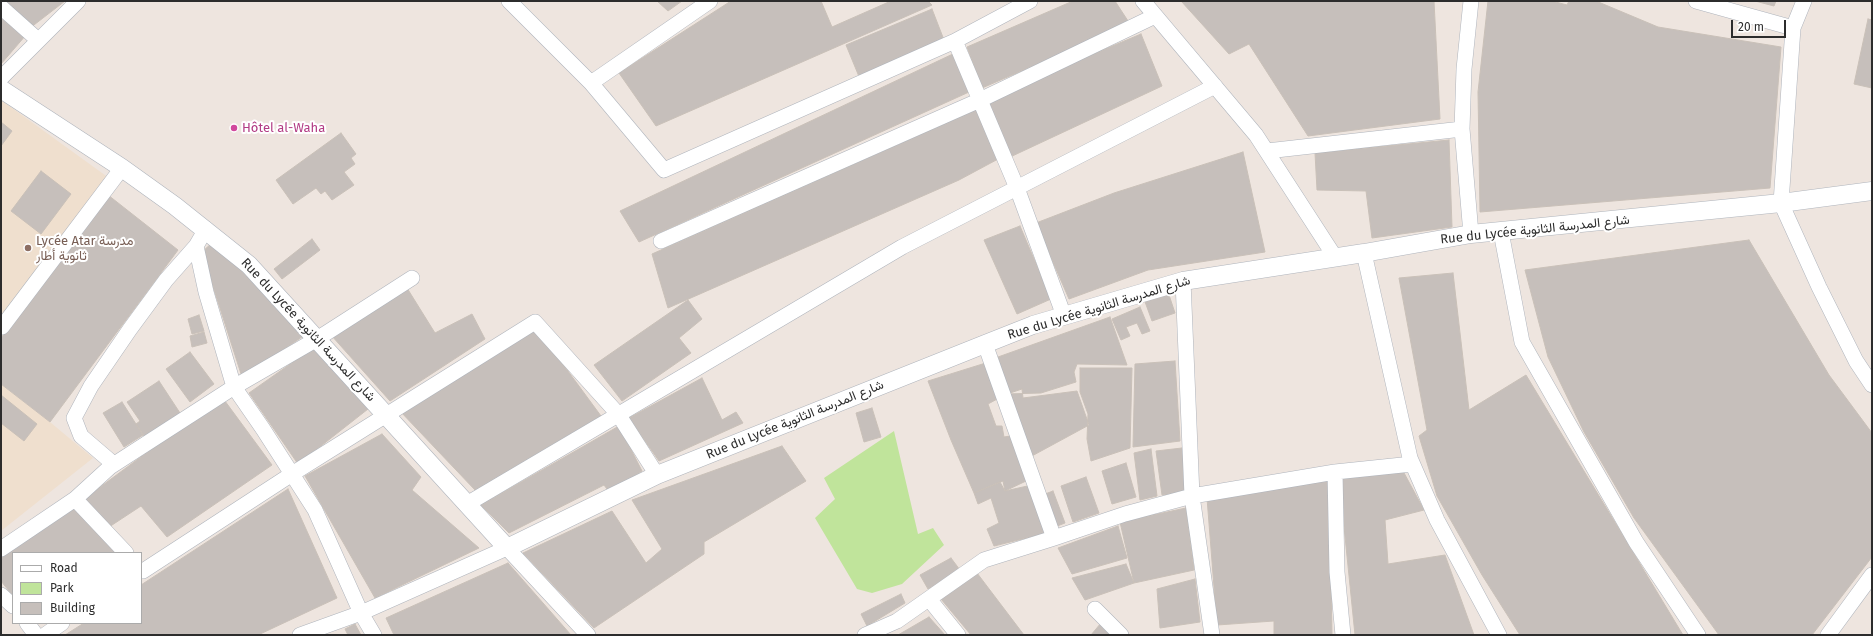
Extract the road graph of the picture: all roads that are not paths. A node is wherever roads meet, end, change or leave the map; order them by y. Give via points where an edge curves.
1 (78, 1) edge
2 (509, 1) edge
3 (710, 1) edge
4 (1030, 1) edge
5 (1143, 1) edge
6 (1471, 1) edge
7 (1696, 1) edge
8 (1804, 1) edge
9 (1, 7) edge
10 (1156, 16) junction
11 (1792, 28) junction
12 (38, 40) junction
13 (955, 41) junction
14 (1, 78) edge
15 (591, 83) junction
16 (1215, 86) junction
17 (1, 89) edge
18 (980, 100) junction
19 (1462, 129) junction
20 (1267, 151) junction
21 (122, 168) junction
22 (1017, 188) junction
23 (1872, 191) edge
24 (1781, 203) junction
25 (206, 229) junction
26 (1501, 232) junction
27 (1471, 234) junction
28 (661, 241) dead end
29 (196, 246) junction
30 (1364, 253) junction
31 (1336, 257) junction
32 (412, 278) dead end
33 (1183, 281) junction
34 (1064, 316) junction
35 (2, 327) dead end
36 (317, 339) junction
37 (985, 344) junction
38 (1872, 385) edge
39 (234, 387) junction
40 (387, 414) junction
41 (618, 414) junction
42 (1412, 464) junction
43 (110, 467) junction
44 (1335, 472) junction
45 (292, 474) junction
46 (657, 475) junction
47 (1192, 496) junction
48 (75, 499) junction
49 (467, 504) junction
50 (1054, 538) junction
51 (507, 548) junction
52 (1, 550) edge
53 (125, 552) edge
54 (142, 570) edge
55 (1872, 575) edge
56 (1, 595) edge
57 (929, 599) junction
58 (12, 605) edge
59 (1095, 609) dead end
60 (361, 613) junction
61 (28, 624) edge
62 (61, 624) edge
63 (1495, 634) edge
64 (36, 635) edge
65 (45, 635) edge
66 (300, 635) edge
67 (374, 635) edge
68 (588, 635) edge
69 (865, 635) edge
70 (958, 635) edge
71 (1121, 635) edge
72 (1212, 635) edge
73 (1343, 635) edge
74 (1698, 635) edge
75 (1828, 635) edge

1 - 12 street
2 - 15 street
3 - 15 street
4 - 13 street
5 - 10 street
6 - 19 street via 1464,69
7 - 11 street
8 - 11 street
9 - 12 street
10 - 16 street
10 - 18 street
11 - 24 street
12 - 14 street
13 - 15 street via 664,170
13 - 18 street
16 - 20 street
16 - 22 street
17 - 21 street, Rue du Lycée شارع المدرسة الثانوية
18 - 22 street
18 - 28 street
19 - 20 street
19 - 27 street
20 - 31 street
21 - 25 street, Rue du Lycée شارع المدرسة الثانوية
21 - 35 street
22 - 34 street
22 - 41 street via 902,247
23 - 24 street, Rue du Lycée شارع المدرسة الثانوية
24 - 26 street, Rue du Lycée شارع المدرسة الثانوية
24 - 38 street via 1850,348
25 - 29 street
25 - 36 street, Rue du Lycée شارع المدرسة الثانوية via 249,264
26 - 27 street, Rue du Lycée شارع المدرسة الثانوية
26 - 74 street via 1522,342 1636,542
27 - 30 street, Rue du Lycée شارع المدرسة الثانوية
29 - 39 street via 206,292
29 - 43 street via 166,280 130,329 91,386 74,418 81,436 109,460
30 - 31 street, Rue du Lycée شارع المدرسة الثانوية
30 - 42 street
31 - 33 street, Rue du Lycée شارع المدرسة الثانوية
32 - 36 street
33 - 34 street, Rue du Lycée شارع المدرسة الثانوية
33 - 47 street
34 - 37 street, Rue du Lycée شارع المدرسة الثانوية
36 - 39 street
36 - 40 street, Rue du Lycée شارع المدرسة الثانوية
37 - 46 street, Rue du Lycée شارع المدرسة الثانوية
37 - 50 street
39 - 43 street
39 - 45 street
40 - 41 street via 535,322
40 - 45 street
40 - 49 street, Rue du Lycée شارع المدرسة الثانوية
41 - 46 street
41 - 49 street
42 - 44 street
42 - 63 street via 1437,520
43 - 48 street
44 - 47 street
44 - 73 street
45 - 54 street
45 - 60 street via 315,510
46 - 51 street, Rue du Lycée شارع المدرسة الثانوية
47 - 50 street via 1125,514
47 - 72 street
48 - 52 street
48 - 53 street
49 - 51 street, Rue du Lycée شارع المدرسة الثانوية
50 - 57 street via 984,560
51 - 60 street, Rue du Lycée شارع المدرسة الثانوية
51 - 68 street
55 - 75 street
56 - 58 street
57 - 69 street via 897,621
57 - 70 street
59 - 71 street
60 - 66 street, Rue du Lycée شارع المدرسة الثانوية
60 - 67 street
61 - 64 street
62 - 65 street

